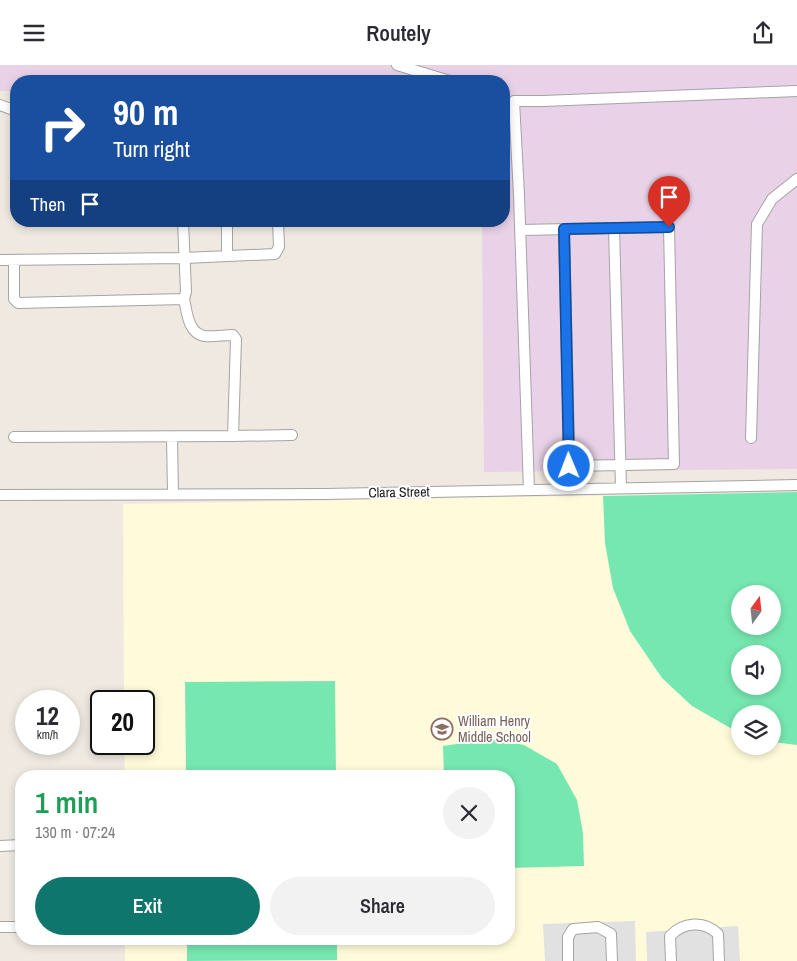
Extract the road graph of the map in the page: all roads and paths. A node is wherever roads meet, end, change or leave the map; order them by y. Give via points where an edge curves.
1 (397, 65) edge
2 (430, 75) edge
3 (797, 91) edge
4 (510, 99) edge
5 (510, 111) edge
6 (797, 179) edge
7 (183, 227) edge
8 (227, 227) edge
9 (278, 227) edge
10 (614, 228) junction
11 (564, 229) junction
12 (520, 230) junction
13 (227, 256) junction
14 (184, 258) junction
15 (0, 260) edge
16 (14, 260) junction
17 (184, 299) junction
18 (292, 435) dead end
19 (233, 436) junction
20 (14, 437) dead end
21 (172, 437) junction
22 (751, 438) dead end
23 (620, 465) junction
24 (569, 466) junction
25 (797, 485) edge
26 (621, 488) junction
27 (570, 489) junction
28 (529, 490) junction
29 (174, 494) junction
30 (0, 495) edge
31 (15, 845) edge
32 (0, 846) edge
33 (0, 927) edge
34 (15, 927) edge
35 (568, 961) edge
36 (612, 961) edge
37 (671, 961) edge
38 (719, 961) edge

1 - 2 lane
3 - 4 lane via 543,101
5 - 12 lane
6 - 22 lane via 772,199 757,224
7 - 14 lane
8 - 13 lane
9 - 13 lane via 279,247 275,254
10 - 11 lane
10 - 23 lane
10 - 23 lane via 669,227 674,464
11 - 12 lane
11 - 24 lane
12 - 28 lane
13 - 14 lane
14 - 16 lane
14 - 17 lane
15 - 16 lane
16 - 17 lane via 14,299 18,303
17 - 19 lane via 190,325 195,332 204,336 233,335 236,339
18 - 19 lane
19 - 21 lane
20 - 21 lane
21 - 29 lane
23 - 24 lane
23 - 26 lane
24 - 27 lane
25 - 26 lane, Clara Street
26 - 27 lane, Clara Street
27 - 28 lane, Clara Street
28 - 29 lane, Clara Street
29 - 30 lane, Clara Street
31 - 32 lane
33 - 34 lane
35 - 36 lane via 568,937 573,929 598,927 611,934
37 - 38 lane via 670,936 685,925 704,925 718,934

